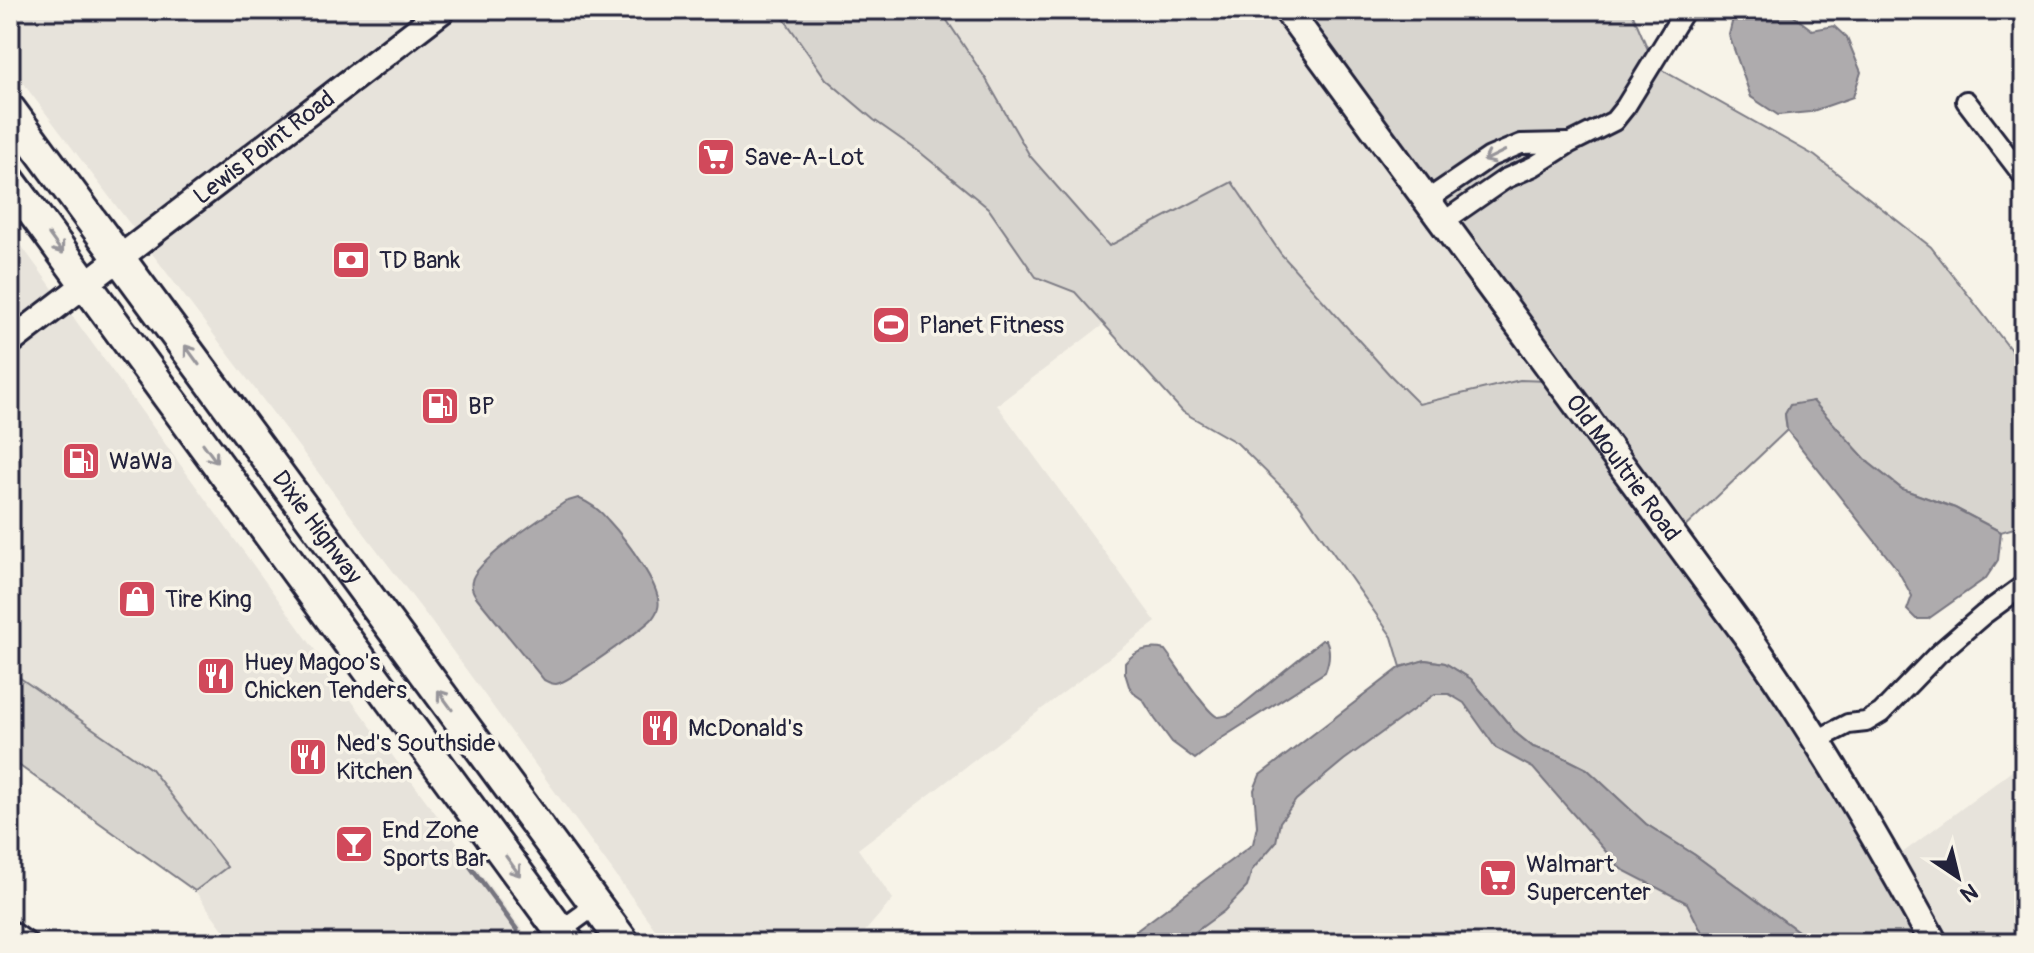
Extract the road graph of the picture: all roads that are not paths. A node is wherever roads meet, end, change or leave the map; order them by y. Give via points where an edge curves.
1 (443, 10) edge
2 (1287, 10) edge
3 (1685, 10) edge
4 (1966, 101) dead end
5 (10, 110) edge
6 (1570, 143) junction
7 (2024, 177) edge
8 (10, 181) edge
9 (1427, 200) junction
10 (1443, 222) junction
11 (120, 257) junction
12 (85, 283) junction
13 (10, 342) edge
14 (2024, 585) edge
15 (1817, 740) junction
16 (596, 905) junction
17 (10, 930) edge
18 (564, 937) edge
19 (28, 943) edge
20 (624, 943) edge
21 (1934, 943) edge

1 - 11 street, Lewis Point Road
2 - 9 main road, Old Moultrie Road
3 - 6 street via 1614,121
4 - 7 street
5 - 11 main road, Dixie Highway
6 -> 9 street via 1521,144 1490,157
6 - 10 street
8 -> 12 main road, Dixie Highway
9 - 10 main road, Old Moultrie Road
10 - 15 main road, Old Moultrie Road via 1753,644
11 - 12 street, Lewis Point Road
16 -> 11 main road, Dixie Highway
12 - 13 street, Lewis Point Road
12 -> 18 main road, Dixie Highway
14 - 15 street via 1938,654 1881,713
15 - 21 main road, Old Moultrie Road
16 - 18 street
16 - 20 main road, Dixie Highway
17 - 19 street

